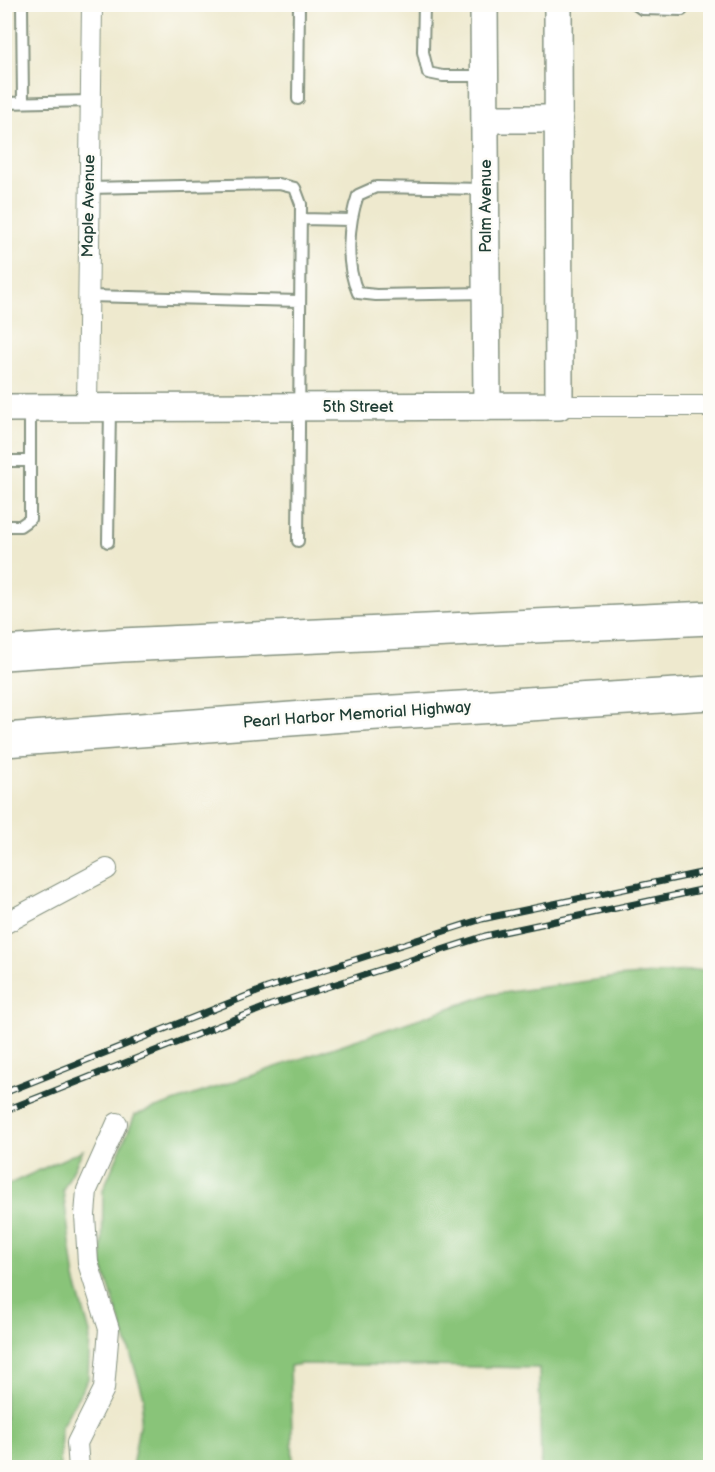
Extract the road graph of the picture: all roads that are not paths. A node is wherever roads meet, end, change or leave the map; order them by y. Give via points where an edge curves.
1 (22, 4) edge
2 (92, 4) edge
3 (299, 4) edge
4 (424, 4) edge
5 (484, 4) edge
6 (558, 4) edge
7 (635, 4) edge
8 (686, 4) edge
9 (485, 76) junction
10 (298, 99) dead end
11 (91, 101) junction
12 (4, 102) edge
13 (23, 102) junction
14 (486, 119) junction
15 (559, 119) junction
16 (89, 188) junction
17 (486, 189) junction
18 (300, 219) junction
19 (351, 220) junction
20 (486, 293) junction
21 (88, 296) junction
22 (300, 301) junction
23 (559, 406) junction
24 (711, 406) edge
25 (299, 407) junction
26 (487, 407) junction
27 (17, 408) edge
28 (98, 408) junction
29 (4, 461) edge
30 (30, 461) junction
31 (4, 526) edge
32 (298, 541) dead end
33 (108, 542) dead end
34 (711, 618) edge
35 (4, 630) edge
36 (122, 645) junction
37 (4, 653) edge
38 (711, 693) edge
39 (11, 740) edge
40 (107, 869) dead end
41 (4, 924) edge
42 (117, 1123) dead end
43 (79, 1467) edge

1 - 13 lane
2 - 11 street, Maple Avenue
3 - 10 lane
4 - 9 lane via 423,52 428,73
5 - 9 street, Palm Avenue
6 - 15 street
7 - 8 lane via 642,9 682,10
9 - 14 street, Palm Avenue
11 - 13 lane
11 - 16 street, Maple Avenue
12 - 13 lane
14 - 15 street
14 - 17 street, Palm Avenue
15 - 23 street
16 - 18 lane via 279,184 295,188
16 - 21 street, Maple Avenue
17 - 19 lane via 376,187 358,195
17 - 20 street, Palm Avenue
18 - 19 lane
18 - 22 lane
19 - 20 lane via 351,278 358,293
20 - 26 street, Palm Avenue
21 - 22 lane
21 - 28 street, Maple Avenue
22 - 25 lane
23 - 24 street, 5th Street
23 - 26 street, 5th Street
25 - 26 street, 5th Street
25 - 28 street, 5th Street
25 - 32 lane
27 - 28 street, 5th Street
27 - 30 lane
28 - 33 lane
29 - 30 lane
30 - 31 lane via 30,519 20,526
34 - 36 highway
35 - 36 highway
36 - 37 highway
38 - 39 highway, Pearl Harbor Memorial Highway
40 - 41 street
42 - 43 street via 87,1190 88,1263 109,1329 104,1389 77,1443

